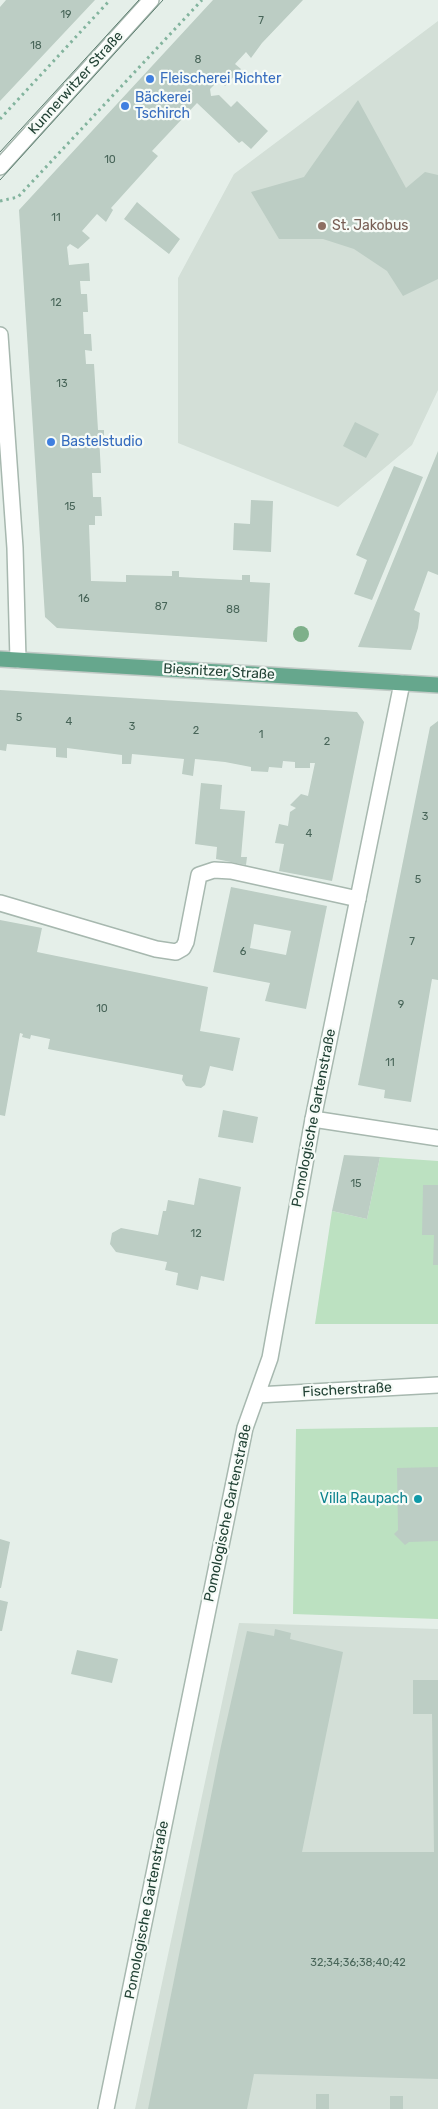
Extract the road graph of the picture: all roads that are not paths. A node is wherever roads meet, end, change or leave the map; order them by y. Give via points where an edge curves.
1 (151, 0) edge
2 (0, 167) edge
3 (0, 336) edge
4 (0, 659) edge
5 (18, 660) junction
6 (402, 683) junction
7 (438, 685) edge
8 (358, 900) junction
9 (0, 902) edge
10 (313, 1118) junction
11 (438, 1138) edge
12 (438, 1385) edge
13 (257, 1395) junction
14 (106, 2109) edge

1 - 2 street, Kunnerwitzer Straße
3 - 5 street
4 - 5 main road, Biesnitzer Straße
5 - 6 main road, Biesnitzer Straße
6 - 7 main road, Biesnitzer Straße
6 - 8 street, Pomologische Gartenstraße
8 - 9 street via 214,870 199,876 186,942 176,952 156,949
8 - 10 street, Pomologische Gartenstraße
10 - 11 street
10 - 13 street, Pomologische Gartenstraße via 270,1358
12 - 13 street, Fischerstraße
13 - 14 street, Pomologische Gartenstraße via 245,1428

